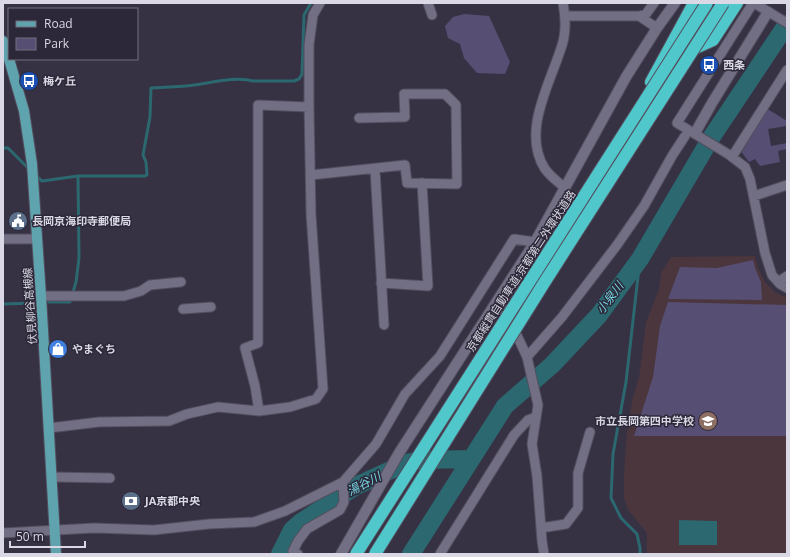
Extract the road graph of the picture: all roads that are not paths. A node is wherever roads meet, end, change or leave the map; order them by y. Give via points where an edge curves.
1 (320, 3) edge
2 (428, 3) edge
3 (563, 3) edge
4 (654, 3) edge
5 (675, 3) edge
6 (694, 3) edge
7 (707, 3) edge
8 (723, 3) edge
9 (737, 3) edge
10 (754, 3) edge
11 (771, 13) junction
12 (432, 15) dead end
13 (565, 16) junction
14 (639, 16) junction
15 (787, 23) edge
16 (657, 28) junction
17 (3, 42) edge
18 (694, 49) junction
19 (8, 56) edge
20 (9, 60) edge
21 (787, 70) edge
22 (309, 107) junction
23 (359, 118) dead end
24 (693, 135) junction
25 (619, 141) junction
26 (730, 156) junction
27 (375, 169) junction
28 (310, 175) junction
29 (422, 184) junction
30 (787, 185) edge
31 (565, 188) junction
32 (754, 196) junction
33 (3, 239) edge
34 (37, 239) junction
35 (535, 242) junction
36 (787, 276) edge
37 (181, 282) dead end
38 (778, 282) junction
39 (381, 283) junction
40 (787, 288) edge
41 (41, 296) junction
42 (498, 301) junction
43 (211, 306) dead end
44 (183, 309) dead end
45 (384, 325) dead end
46 (527, 360) junction
47 (259, 411) junction
48 (536, 417) junction
49 (49, 428) junction
50 (590, 432) dead end
51 (52, 477) junction
52 (110, 478) dead end
53 (343, 482) junction
54 (541, 528) junction
55 (54, 530) junction
56 (3, 533) edge
57 (295, 553) edge
58 (56, 554) edge
59 (341, 554) edge
60 (356, 554) edge
61 (375, 554) edge
62 (440, 554) edge
63 (544, 554) edge

1 - 22 street via 313,15 309,45
2 - 12 street
3 - 13 street
4 - 14 street via 646,14
5 - 16 street
6 - 25 highway, bridge
7 - 25 highway, 京都縦貫自動車道;京都第二外環状道路, bridge
8 - 18 highway, bridge
9 - 18 highway via 713,40
10 - 11 street
10 - 24 street via 677,123
11 - 15 street
11 - 24 street
13 - 14 street
13 - 31 street via 564,38 541,107 535,134 536,147 543,165
14 - 16 street
16 - 31 street via 626,77
17 - 19 main road, 伏見柳谷高槻線
18 - 61 highway, bridge
20 - 34 main road, 伏見柳谷高槻線 via 29,140
21 - 26 street
22 - 28 street
22 - 47 street via 258,105 258,343 245,348
23 - 29 street via 405,117 404,94 445,94 456,105 457,184
24 - 26 street
24 - 46 street via 669,162 644,206 616,245
25 - 60 highway, 京都縦貫自動車道;京都第二外環状道路, bridge
26 - 32 street via 745,167
27 - 28 street
27 - 29 street via 405,165 407,183
27 - 39 street
28 - 47 street via 323,389 316,399 290,407
29 - 39 street via 428,286
30 - 32 street
31 - 35 street
32 - 38 street via 765,253 772,275
33 - 34 street
34 - 41 main road, 伏見柳谷高槻線
35 - 42 street
35 - 53 street via 514,239 440,356 405,394 376,444
36 - 38 street
37 - 41 street via 150,285 141,291 124,296
38 - 40 street
39 - 45 street
41 - 49 main road, 伏見柳谷高槻線
42 - 46 street via 514,329
42 - 59 street via 399,453
43 - 44 street
46 - 48 street via 538,405
47 - 49 street via 218,407 169,421 99,422
48 - 54 street via 532,444
48 - 62 street via 528,420 514,435
49 - 51 main road, 伏見柳谷高槻線
50 - 54 street via 578,473 578,508 566,524
51 - 52 street
51 - 55 main road, 伏見柳谷高槻線
53 - 55 street via 285,511 254,522 154,530
53 - 57 street via 344,502 340,510 306,529 298,541
54 - 63 street
55 - 56 street
55 - 58 main road, 伏見柳谷高槻線

